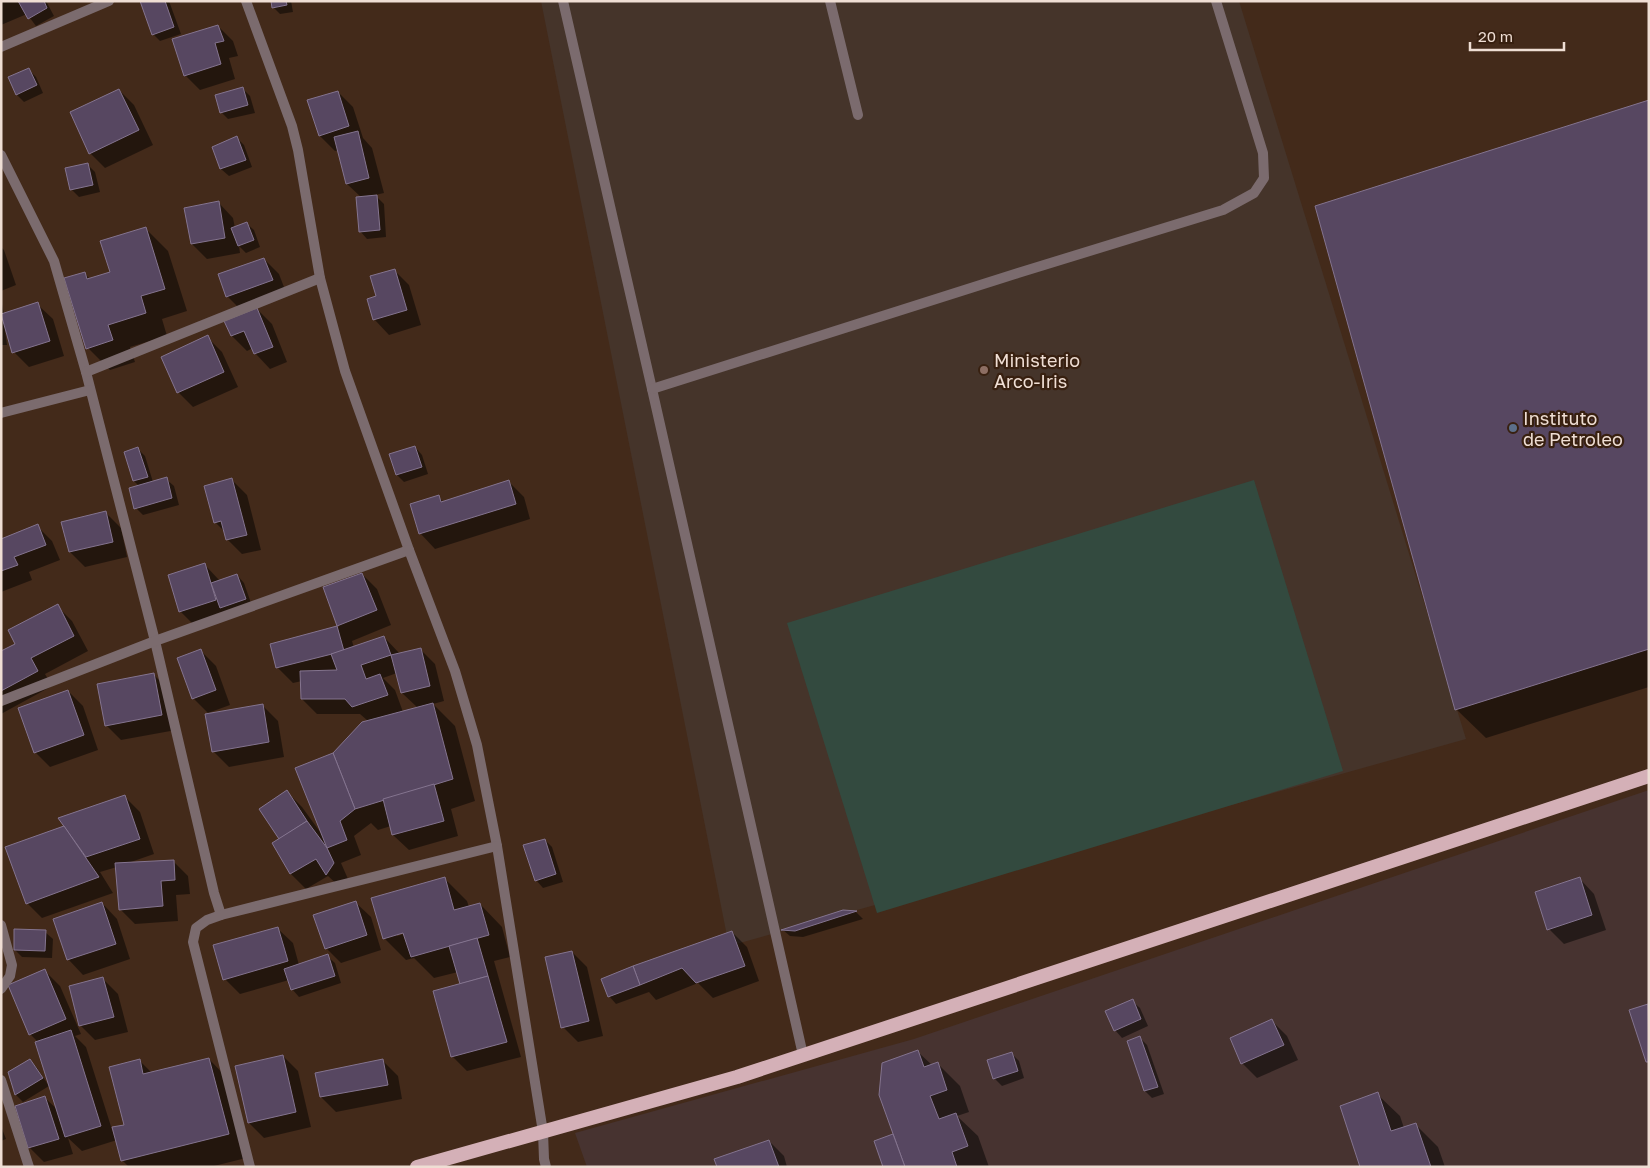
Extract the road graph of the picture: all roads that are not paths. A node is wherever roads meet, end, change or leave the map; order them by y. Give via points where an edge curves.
1 (109, 1) edge
2 (246, 1) edge
3 (563, 1) edge
4 (830, 1) edge
5 (1216, 1) edge
6 (1, 47) edge
7 (858, 115) dead end
8 (1, 154) edge
9 (320, 278) junction
10 (86, 372) junction
11 (652, 389) junction
12 (90, 390) junction
13 (1, 413) edge
14 (409, 550) junction
15 (155, 641) junction
16 (1, 701) edge
17 (1649, 776) edge
18 (496, 846) junction
19 (222, 915) junction
20 (1, 925) edge
21 (1, 989) edge
22 (802, 1055) junction
23 (1, 1080) edge
24 (543, 1132) junction
25 (29, 1167) edge
26 (250, 1167) edge
27 (417, 1167) edge
28 (546, 1167) edge

1 - 6 street
2 - 9 street via 292,126
3 - 11 street
4 - 7 street
5 - 11 street via 1263,153 1264,178 1254,194 1223,210
8 - 10 street via 54,261
9 - 10 street
9 - 14 street via 346,371
10 - 12 street
11 - 22 street
12 - 13 street
12 - 15 street
14 - 15 street
14 - 18 street via 467,709
15 - 16 street
15 - 19 street via 214,893
17 - 22 highway
18 - 19 street
18 - 24 street
19 - 26 street via 206,920 196,928 193,942
20 - 21 street via 12,965 10,976
22 - 24 highway via 737,1077
23 - 25 street
24 - 27 highway
24 - 28 street

